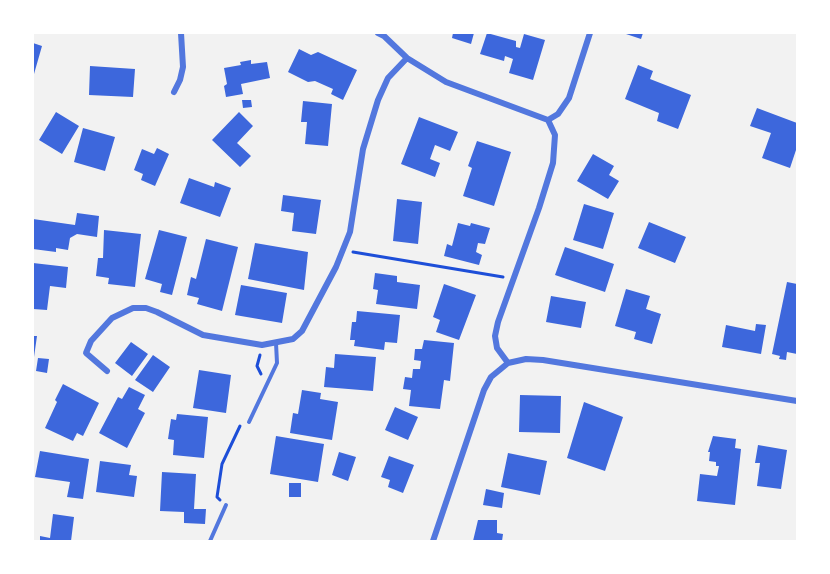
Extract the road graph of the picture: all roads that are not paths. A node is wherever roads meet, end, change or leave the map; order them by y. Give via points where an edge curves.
1 (181, 33) edge
2 (378, 33) edge
3 (590, 33) edge
4 (407, 58) junction
5 (174, 92) dead end
6 (548, 120) junction
7 (276, 343) junction
8 (508, 363) junction
9 (107, 371) dead end
10 (797, 401) edge
11 (249, 422) dead end
12 (226, 505) dead end
13 (210, 541) edge
14 (433, 541) edge

1 - 5 street via 183,67
2 - 4 street
3 - 6 street via 568,98 558,114
4 - 6 street via 446,82
4 - 7 street via 388,78 378,100 363,149 344,251 302,331 293,339
6 - 8 street via 555,135 553,163 495,336 497,348
7 - 9 street via 262,345 203,335 157,312 133,308 112,318 91,341 86,354
7 - 11 lane via 278,363
8 - 10 street via 543,360
8 - 14 street via 491,377 484,390
12 - 13 lane

